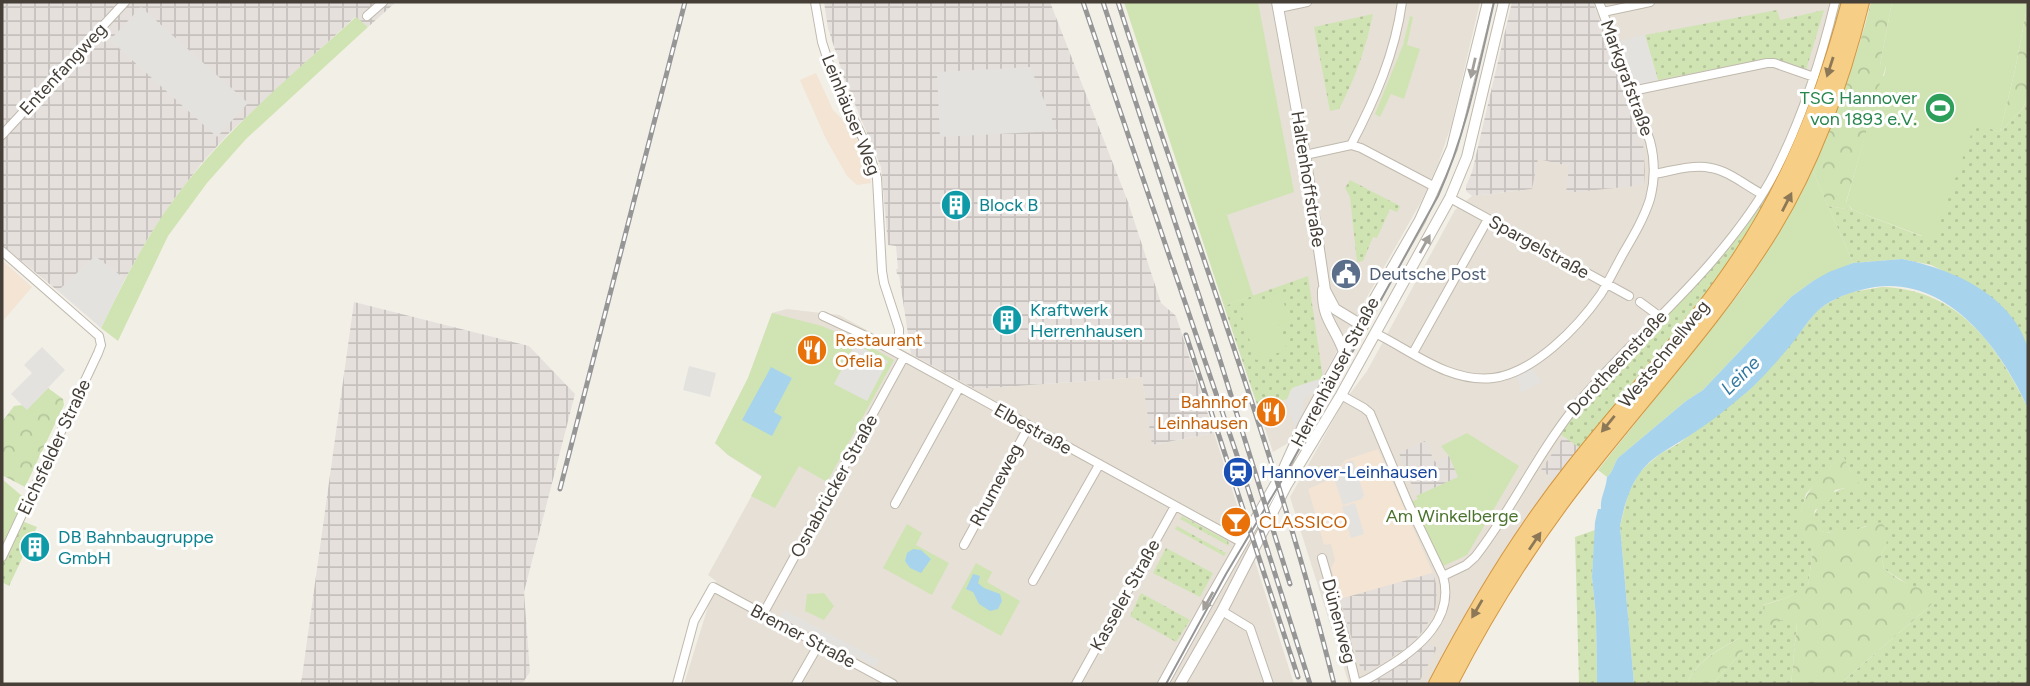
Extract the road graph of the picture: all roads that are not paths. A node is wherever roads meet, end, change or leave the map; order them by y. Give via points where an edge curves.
1 (125, 2) edge
2 (383, 2) edge
3 (815, 2) edge
4 (1307, 2) edge
5 (1402, 2) edge
6 (1488, 2) edge
7 (1504, 2) edge
8 (1599, 2) edge
9 (1650, 2) edge
10 (1835, 2) edge
11 (1850, 2) edge
12 (1862, 2) edge
13 (1278, 5) edge
14 (1603, 12) junction
15 (367, 16) dead end
16 (1814, 77) junction
17 (1632, 91) junction
18 (2, 135) edge
19 (1351, 145) junction
20 (1305, 156) junction
21 (1654, 174) junction
22 (1435, 187) junction
23 (1762, 194) junction
24 (1450, 198) junction
25 (1488, 219) junction
26 (2, 251) edge
27 (1323, 283) junction
28 (1606, 284) junction
29 (1629, 296) dead end
30 (1640, 302) dead end
31 (824, 316) dead end
32 (1660, 316) junction
33 (1360, 324) junction
34 (1375, 333) junction
35 (892, 350) junction
36 (1343, 352) junction
37 (1413, 353) junction
38 (904, 357) junction
39 (959, 388) junction
40 (1341, 395) junction
41 (1029, 426) junction
42 (1099, 465) junction
43 (895, 504) dead end
44 (1175, 506) junction
45 (1243, 543) junction
46 (964, 545) dead end
47 (2, 556) edge
48 (1322, 558) dead end
49 (1443, 576) junction
50 (1033, 581) dead end
51 (1222, 611) junction
52 (763, 614) junction
53 (819, 644) junction
54 (677, 684) edge
55 (796, 684) edge
56 (893, 684) edge
57 (1076, 684) edge
58 (1163, 684) edge
59 (1180, 684) edge
60 (1269, 684) edge
61 (1356, 684) edge
62 (1436, 684) edge
63 (1450, 684) edge

1 - 18 street, Entenfangweg
2 - 15 street
3 - 35 street, Leinhäuser Weg via 833,76 877,177 884,283 899,328
4 - 13 street
5 - 19 street via 1384,76
6 -> 22 street, Herrenhäuser Straße via 1460,124
7 - 24 street, Herrenhäuser Straße via 1467,157
8 - 14 street, Markgrafstraße
9 - 14 street
10 - 16 street, Dorotheenstraße
11 -> 62 highway, Westschnellweg via 1819,100 1764,219 1728,275 1541,511 1483,599
63 -> 12 highway, Westschnellweg via 1552,517 1738,282 1775,225 1831,105
13 - 20 street, Haltenhoffstraße
14 - 17 street, Markgrafstraße
16 - 17 street via 1767,63
16 - 23 street, Dorotheenstraße
17 - 21 street, Markgrafstraße via 1650,141
19 - 20 street
19 - 22 street
20 - 27 street, Haltenhoffstraße
21 - 23 street via 1712,168
21 - 28 street, Markgrafstraße via 1642,220
22 - 33 street, Herrenhäuser Straße
23 - 32 street, Dorotheenstraße via 1714,258
24 - 25 street, Spargelstraße
34 -> 24 street, Herrenhäuser Straße
25 - 28 street, Spargelstraße
25 - 37 street
26 - 47 street, Eichsfelder Straße via 99,336 100,345
27 - 33 street, Haltenhoffstraße via 1335,309
27 - 36 street via 1324,312
28 - 29 street, Spargelstraße
28 - 37 street, Markgrafstraße via 1586,313 1550,350 1508,374 1460,376
30 - 32 street
31 - 35 street, Elbestraße
32 - 49 street, Dorotheenstraße via 1556,430 1475,557
33 - 34 street, Haltenhoffstraße
33 - 36 street, Herrenhäuser Straße
34 - 37 street, Markgrafstraße
34 - 40 street, Herrenhäuser Straße
35 - 38 street, Elbestraße
36 - 45 street, Herrenhäuser Straße
38 - 39 street, Elbestraße
38 - 52 street, Osnabrücker Straße
39 - 41 street, Elbestraße
39 - 43 street
40 - 49 street via 1370,414
40 - 51 street, Herrenhäuser Straße via 1299,463
41 - 42 street, Elbestraße
41 - 46 street, Rhumeweg
42 - 44 street, Elbestraße
42 - 50 street
44 - 45 street, Elbestraße
44 - 57 street, Kasseler Straße
45 -> 58 street, Herrenhäuser Straße
48 - 61 street, Dünenweg
49 - 61 street via 1443,610 1425,639 1404,658
51 - 59 street, Herrenhäuser Straße
51 - 60 street via 1250,628
52 - 53 street, Bremer Straße
52 - 54 street, Bremer Straße via 713,587 694,621
53 - 55 street
53 - 56 street, Bremer Straße

